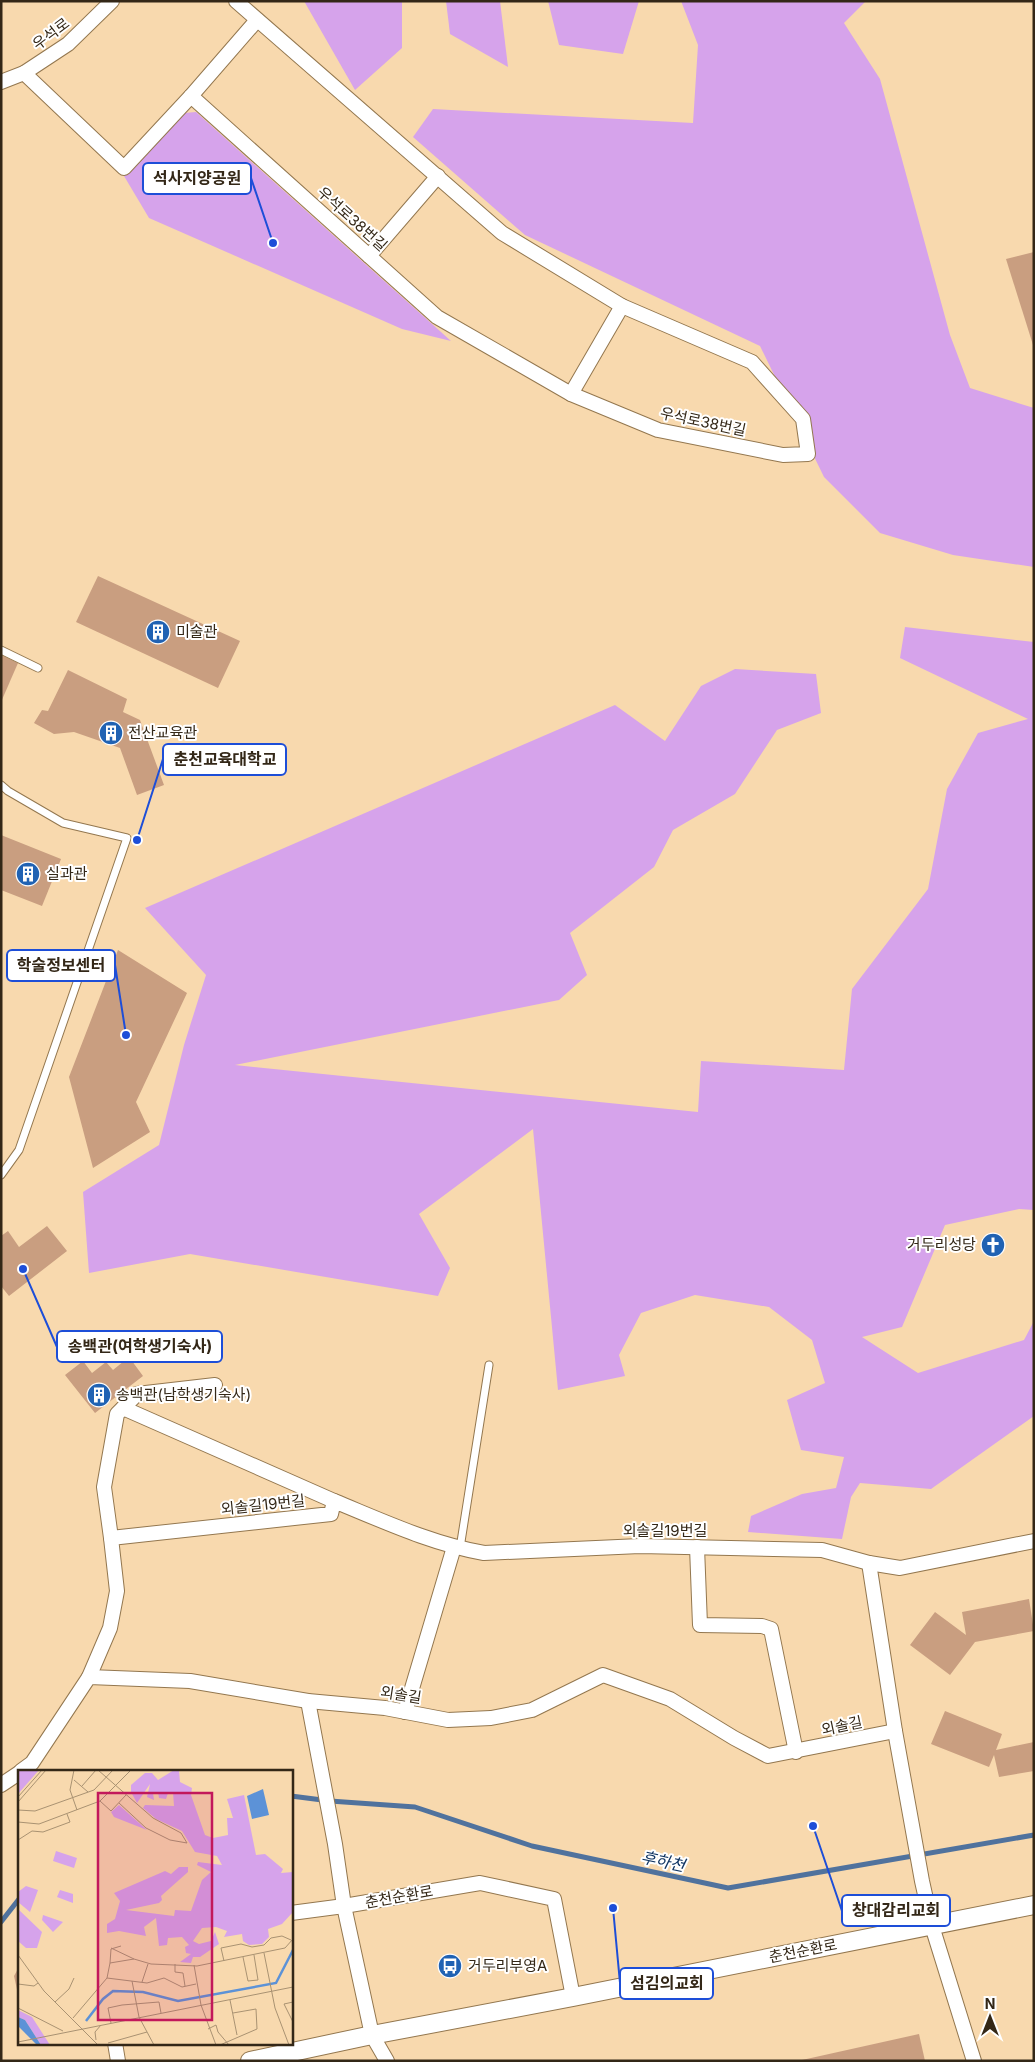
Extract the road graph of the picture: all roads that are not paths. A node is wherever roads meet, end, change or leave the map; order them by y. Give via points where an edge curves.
1 (112, 1) edge
2 (236, 1) edge
3 (257, 20) junction
4 (24, 73) junction
5 (1, 82) edge
6 (191, 96) junction
7 (438, 176) junction
8 (369, 256) junction
9 (622, 306) junction
10 (571, 394) junction
11 (1, 650) edge
12 (38, 668) dead end
13 (1, 785) edge
14 (1, 1175) edge
15 (489, 1365) dead end
16 (215, 1385) dead end
17 (124, 1408) junction
18 (334, 1501) junction
19 (111, 1538) junction
20 (1034, 1541) edge
21 (697, 1547) junction
22 (457, 1548) junction
23 (869, 1563) junction
24 (89, 1677) junction
25 (308, 1701) junction
26 (406, 1712) junction
27 (895, 1731) junction
28 (796, 1752) junction
29 (23, 1770) edge
30 (18, 1773) edge
31 (1, 1785) edge
32 (1034, 1905) edge
33 (344, 1906) junction
34 (292, 1912) edge
35 (932, 1926) junction
36 (573, 1997) junction
37 (372, 2035) junction
38 (115, 2044) edge
39 (118, 2061) edge
40 (250, 2061) edge
41 (387, 2061) edge
42 (974, 2061) edge

1 - 4 street, 우석로 via 68,44
2 - 3 street, 우석로38번길
3 - 6 street
3 - 7 street, 우석로38번길
4 - 5 street, 우석로
4 - 6 street via 124,168
6 - 8 street, 우석로38번길
7 - 8 street
7 - 9 street, 우석로38번길 via 502,232
8 - 10 street, 우석로38번길 via 437,317
9 - 10 street
9 - 10 street, 우석로38번길 via 752,362 803,419 808,454 783,455 658,430
11 - 12 lane
13 - 14 lane via 63,823 127,838 19,1150
15 - 22 lane
16 - 17 street via 137,1394
17 - 18 street
17 - 19 street via 117,1414 104,1487
18 - 19 street, 외솔길19번길 via 331,1514
18 - 22 street, 외솔길19번길
19 - 24 street via 117,1591 110,1628
20 - 23 street, 외솔길19번길 via 900,1568
21 - 22 street, 외솔길19번길 via 640,1546 484,1553
21 - 23 street, 외솔길19번길 via 822,1550
21 - 28 street via 700,1625 762,1626 771,1630
22 - 26 street
23 - 27 street
24 - 25 street, 외솔길 via 190,1681
24 - 29 street via 32,1763
25 - 26 street, 외솔길
25 - 33 street
26 - 28 street, 외솔길 via 448,1720 532,1710 602,1675 670,1699 768,1756
27 - 28 street, 외솔길
27 - 35 street
30 - 31 street
32 - 35 street, 춘천순환로
33 - 34 street, 춘천순환로
33 - 36 street, 춘천순환로 via 480,1883 554,1899
33 - 37 street
35 - 36 street, 춘천순환로
35 - 42 street
36 - 37 street, 춘천순환로
37 - 40 street, 춘천순환로
37 - 41 street
38 - 39 street

